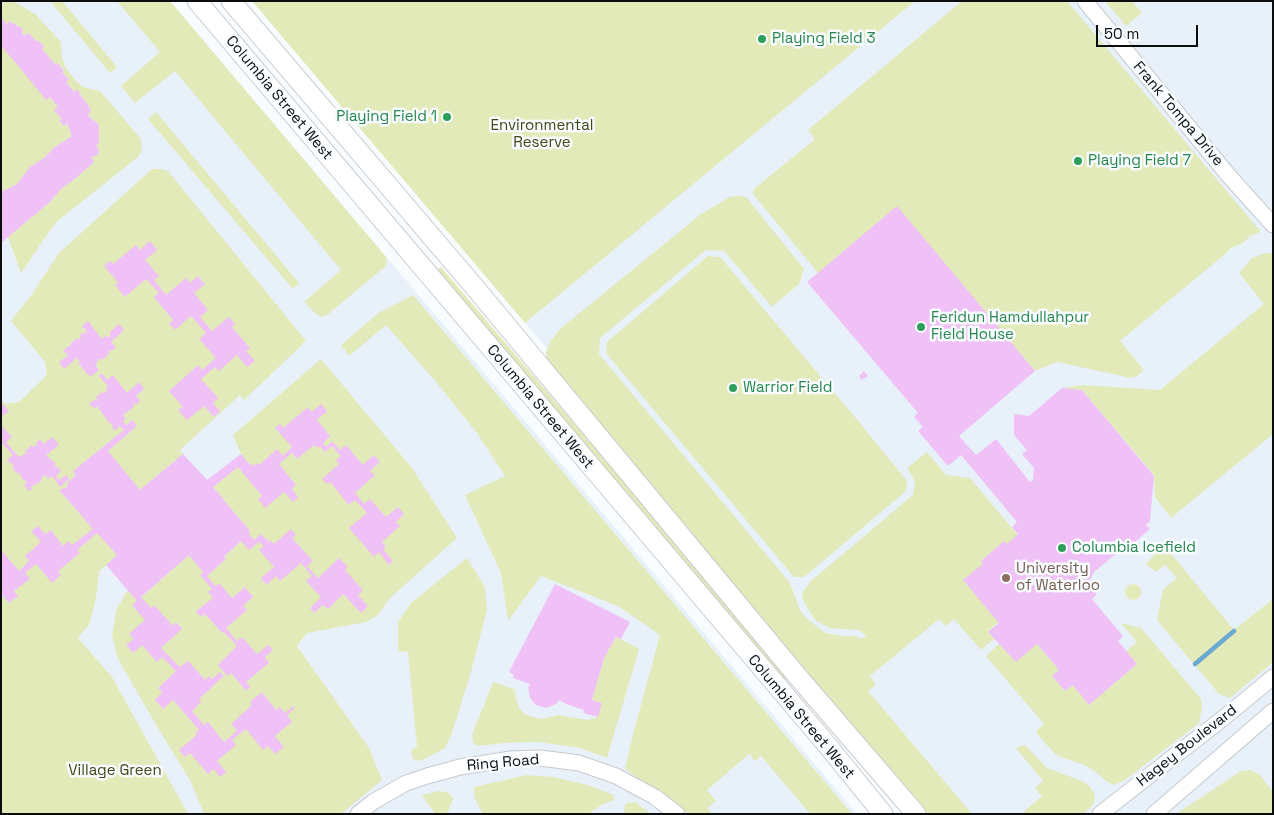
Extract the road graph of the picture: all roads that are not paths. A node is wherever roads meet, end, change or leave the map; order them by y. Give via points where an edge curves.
1 (197, 1) edge
2 (231, 1) edge
3 (1085, 1) edge
4 (1273, 225) edge
5 (1273, 676) edge
6 (1273, 711) edge
7 (1226, 716) junction
8 (1244, 737) junction
9 (358, 814) edge
10 (677, 814) edge
11 (882, 814) edge
12 (916, 814) edge
13 (1100, 814) edge
14 (1154, 814) edge

1 - 11 main road, Columbia Street West via 828,746
2 - 12 main road, Columbia Street West
3 - 4 street, Frank Tompa Drive
5 - 7 street, Hagey Boulevard
6 - 8 street, Hagey Boulevard
7 - 8 street
7 - 13 street, Hagey Boulevard
8 - 14 street, Hagey Boulevard
9 - 10 street, Ring Road via 399,787 460,766 540,758 579,763 616,776 655,797

